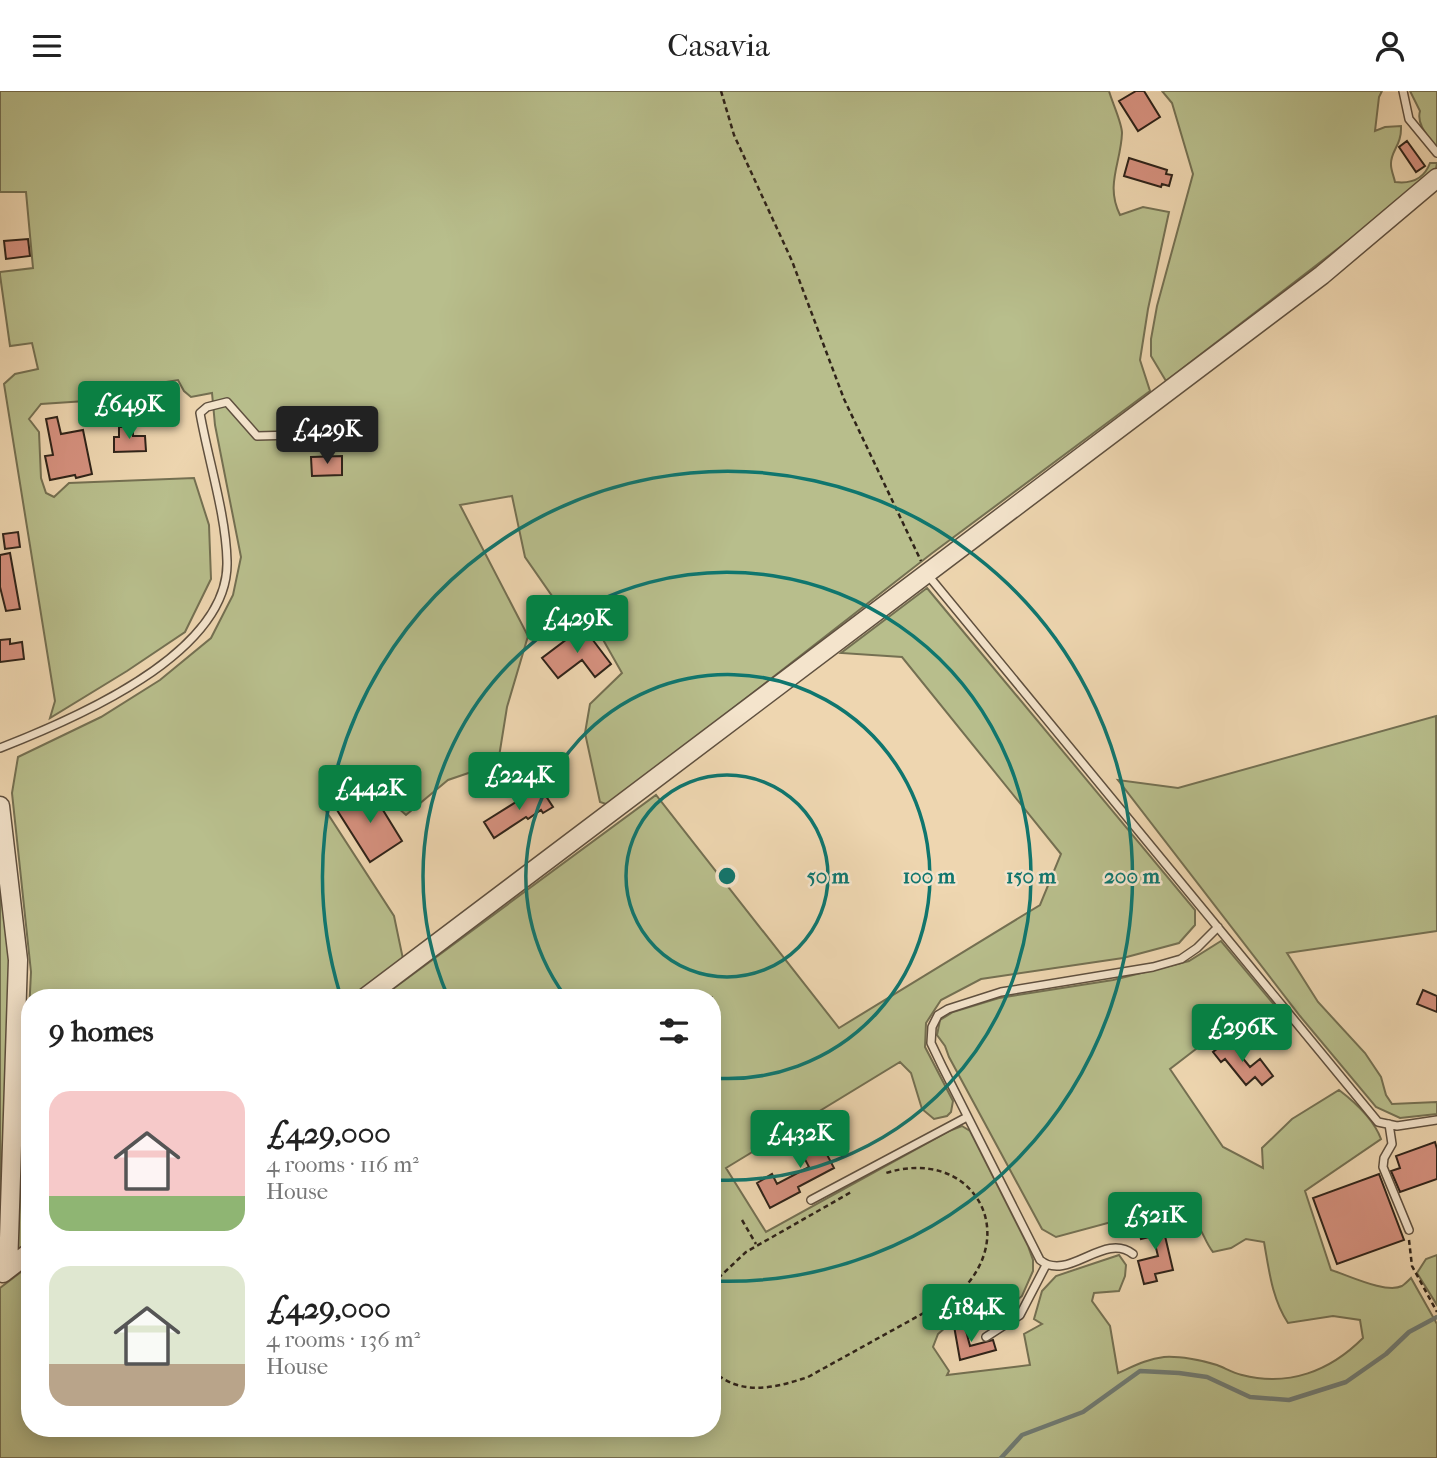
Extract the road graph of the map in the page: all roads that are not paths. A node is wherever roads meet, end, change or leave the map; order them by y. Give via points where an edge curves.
1 (1403, 91) edge
2 (1437, 153) edge
3 (1437, 178) edge
4 (333, 440) dead end
5 (927, 573) junction
6 (0, 748) edge
7 (0, 806) edge
8 (1218, 927) junction
9 (377, 989) edge
10 (967, 1117) junction
11 (1437, 1120) edge
12 (1389, 1124) junction
13 (811, 1200) dead end
14 (1409, 1230) road end
15 (1133, 1254) dead end
16 (21, 1259) edge
17 (1046, 1265) junction
18 (4, 1272) edge
19 (986, 1337) dead end

1 - 2 lane via 1409,120
3 - 5 street via 1322,275
4 - 6 lane via 332,434 257,436 227,402 200,413 227,562 219,600 206,623 181,652 121,691 53,727
5 - 8 lane
5 - 9 street
7 - 18 street via 18,960
8 - 10 lane via 1198,949 1181,959 1001,992 938,1015 931,1043
8 - 12 lane via 1378,1122
10 - 13 lane
10 - 17 lane
11 - 12 lane
12 - 14 lane via 1392,1144 1384,1167
15 - 17 lane via 1125,1248 1111,1248 1056,1267
16 - 18 street
17 - 19 lane via 1020,1315

